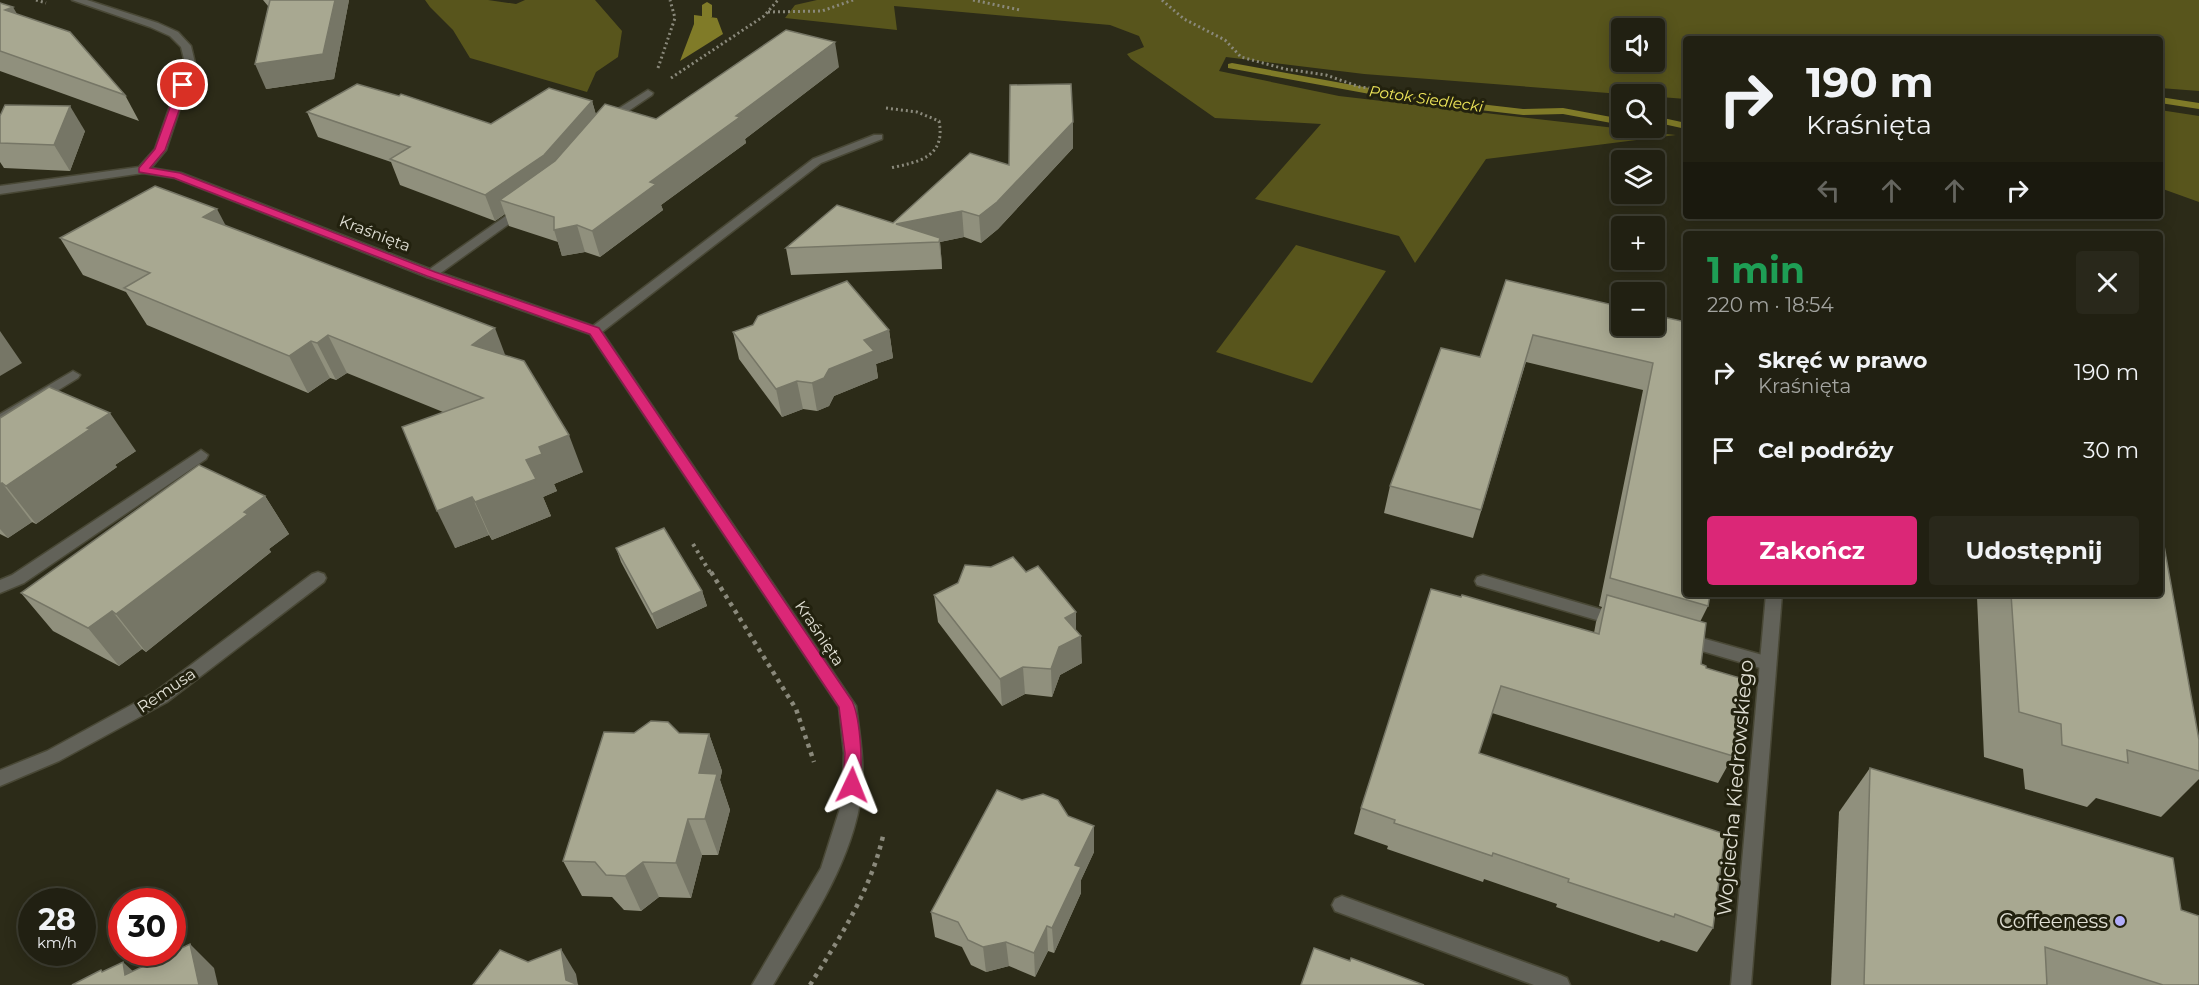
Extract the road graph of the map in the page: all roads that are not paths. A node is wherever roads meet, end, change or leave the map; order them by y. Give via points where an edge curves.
1 (76, 0) edge
2 (648, 93) road end
3 (602, 131) edge
4 (878, 137) dead end
5 (143, 170) junction
6 (0, 190) edge
7 (529, 204) edge
8 (431, 274) junction
9 (595, 331) junction
10 (73, 375) dead end
11 (0, 421) edge
12 (201, 455) dead end
13 (318, 578) dead end
14 (1483, 581) dead end
15 (0, 587) edge
16 (1774, 597) edge
17 (1631, 624) edge
18 (1665, 634) edge
19 (1767, 663) junction
20 (0, 778) edge
21 (1342, 904) dead end
22 (762, 985) edge
23 (1560, 985) edge
24 (1741, 985) edge

1 - 5 street via 174,34 186,46 190,63 160,150
2 - 3 street via 617,114
4 - 9 street via 817,161
5 - 6 street, Kraśnięta
5 - 8 street, Kraśnięta via 177,175
7 - 8 street
8 - 9 street, Kraśnięta
9 - 22 street, Kraśnięta via 847,706 853,753 851,802 830,872
10 - 11 street
12 - 15 street via 18,579
13 - 20 street, Remusa via 161,697 53,756
14 - 17 street
16 - 19 street, Wojciecha Kiedrowskiego
18 - 19 street
19 - 24 street, Wojciecha Kiedrowskiego
21 - 23 street

